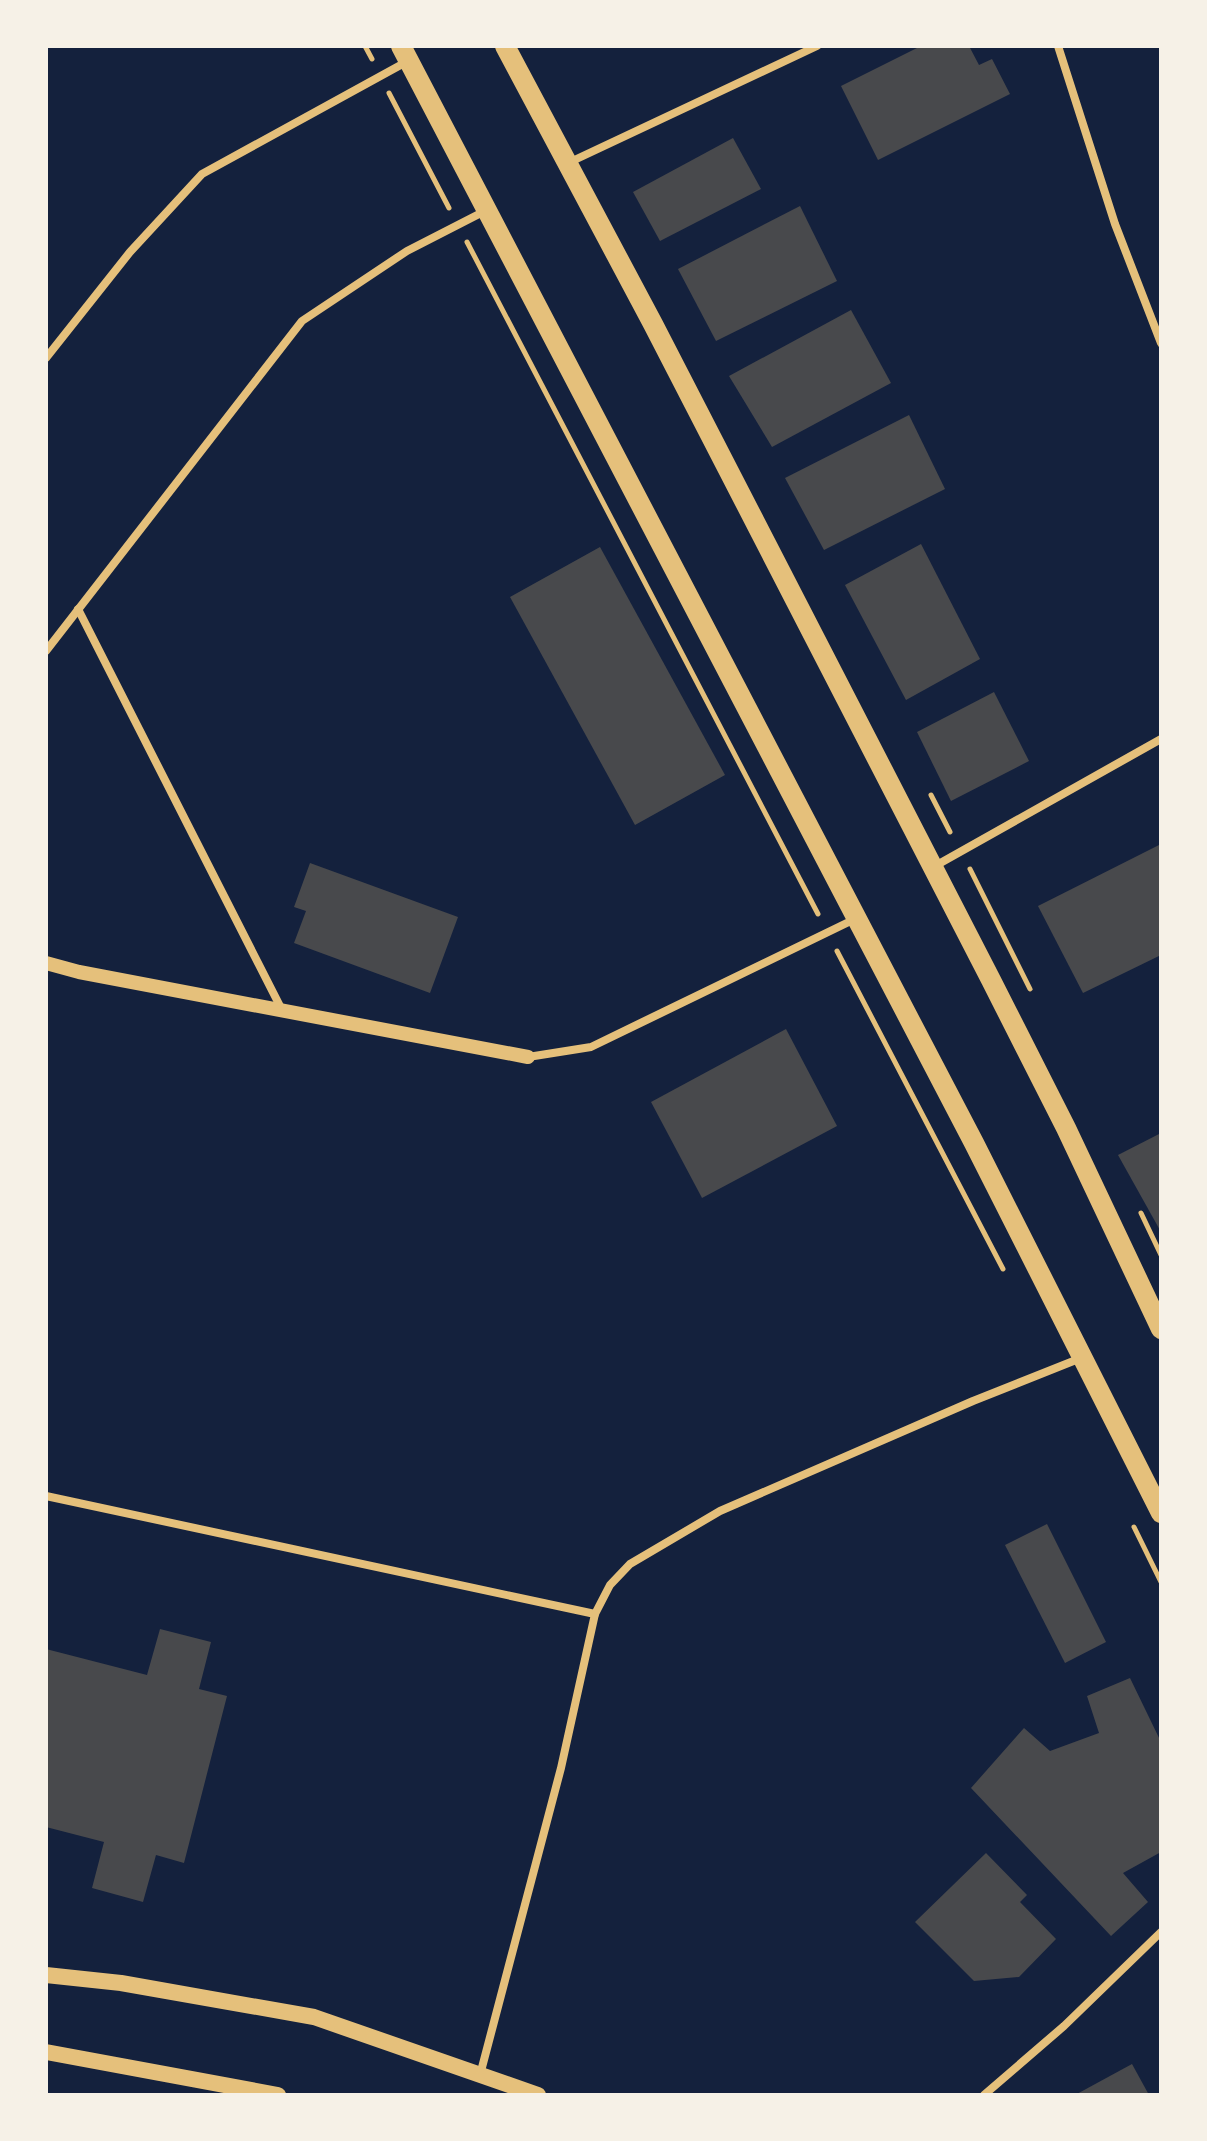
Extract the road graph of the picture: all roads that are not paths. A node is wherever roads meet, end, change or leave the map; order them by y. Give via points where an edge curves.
1 (505, 46) edge
2 (817, 46) edge
3 (1058, 46) edge
4 (405, 53) edge
5 (567, 163) junction
6 (486, 211) junction
7 (1161, 343) edge
8 (46, 358) edge
9 (78, 609) junction
10 (46, 651) edge
11 (1161, 739) edge
12 (931, 868) junction
13 (856, 918) junction
14 (46, 963) edge
15 (282, 1010) junction
16 (528, 1057) joint
17 (1161, 1329) edge
18 (1082, 1358) junction
19 (46, 1496) edge
20 (1161, 1513) edge
21 (595, 1614) junction
22 (1161, 1932) edge
23 (46, 1975) edge
24 (46, 2052) edge
25 (480, 2075) junction
26 (278, 2095) edge
27 (538, 2095) edge
28 (984, 2095) edge

1 - 5 main road
2 - 5 street
3 - 7 street via 1115,224
4 - 6 main road
4 - 8 street via 380,76 202,174 130,252
5 - 12 main road
6 - 9 street via 407,251 302,321
6 - 13 main road
9 - 10 street
9 - 15 street
11 - 12 street
12 - 17 main road via 1066,1128
13 - 16 street via 591,1047
13 - 18 main road
14 - 15 street
15 - 16 street
18 - 20 main road
18 - 21 street via 720,1511 630,1564 610,1585
19 - 21 street
21 - 25 street via 561,1768
22 - 28 street
23 - 25 main road via 314,2017
24 - 26 main road
25 - 27 main road

